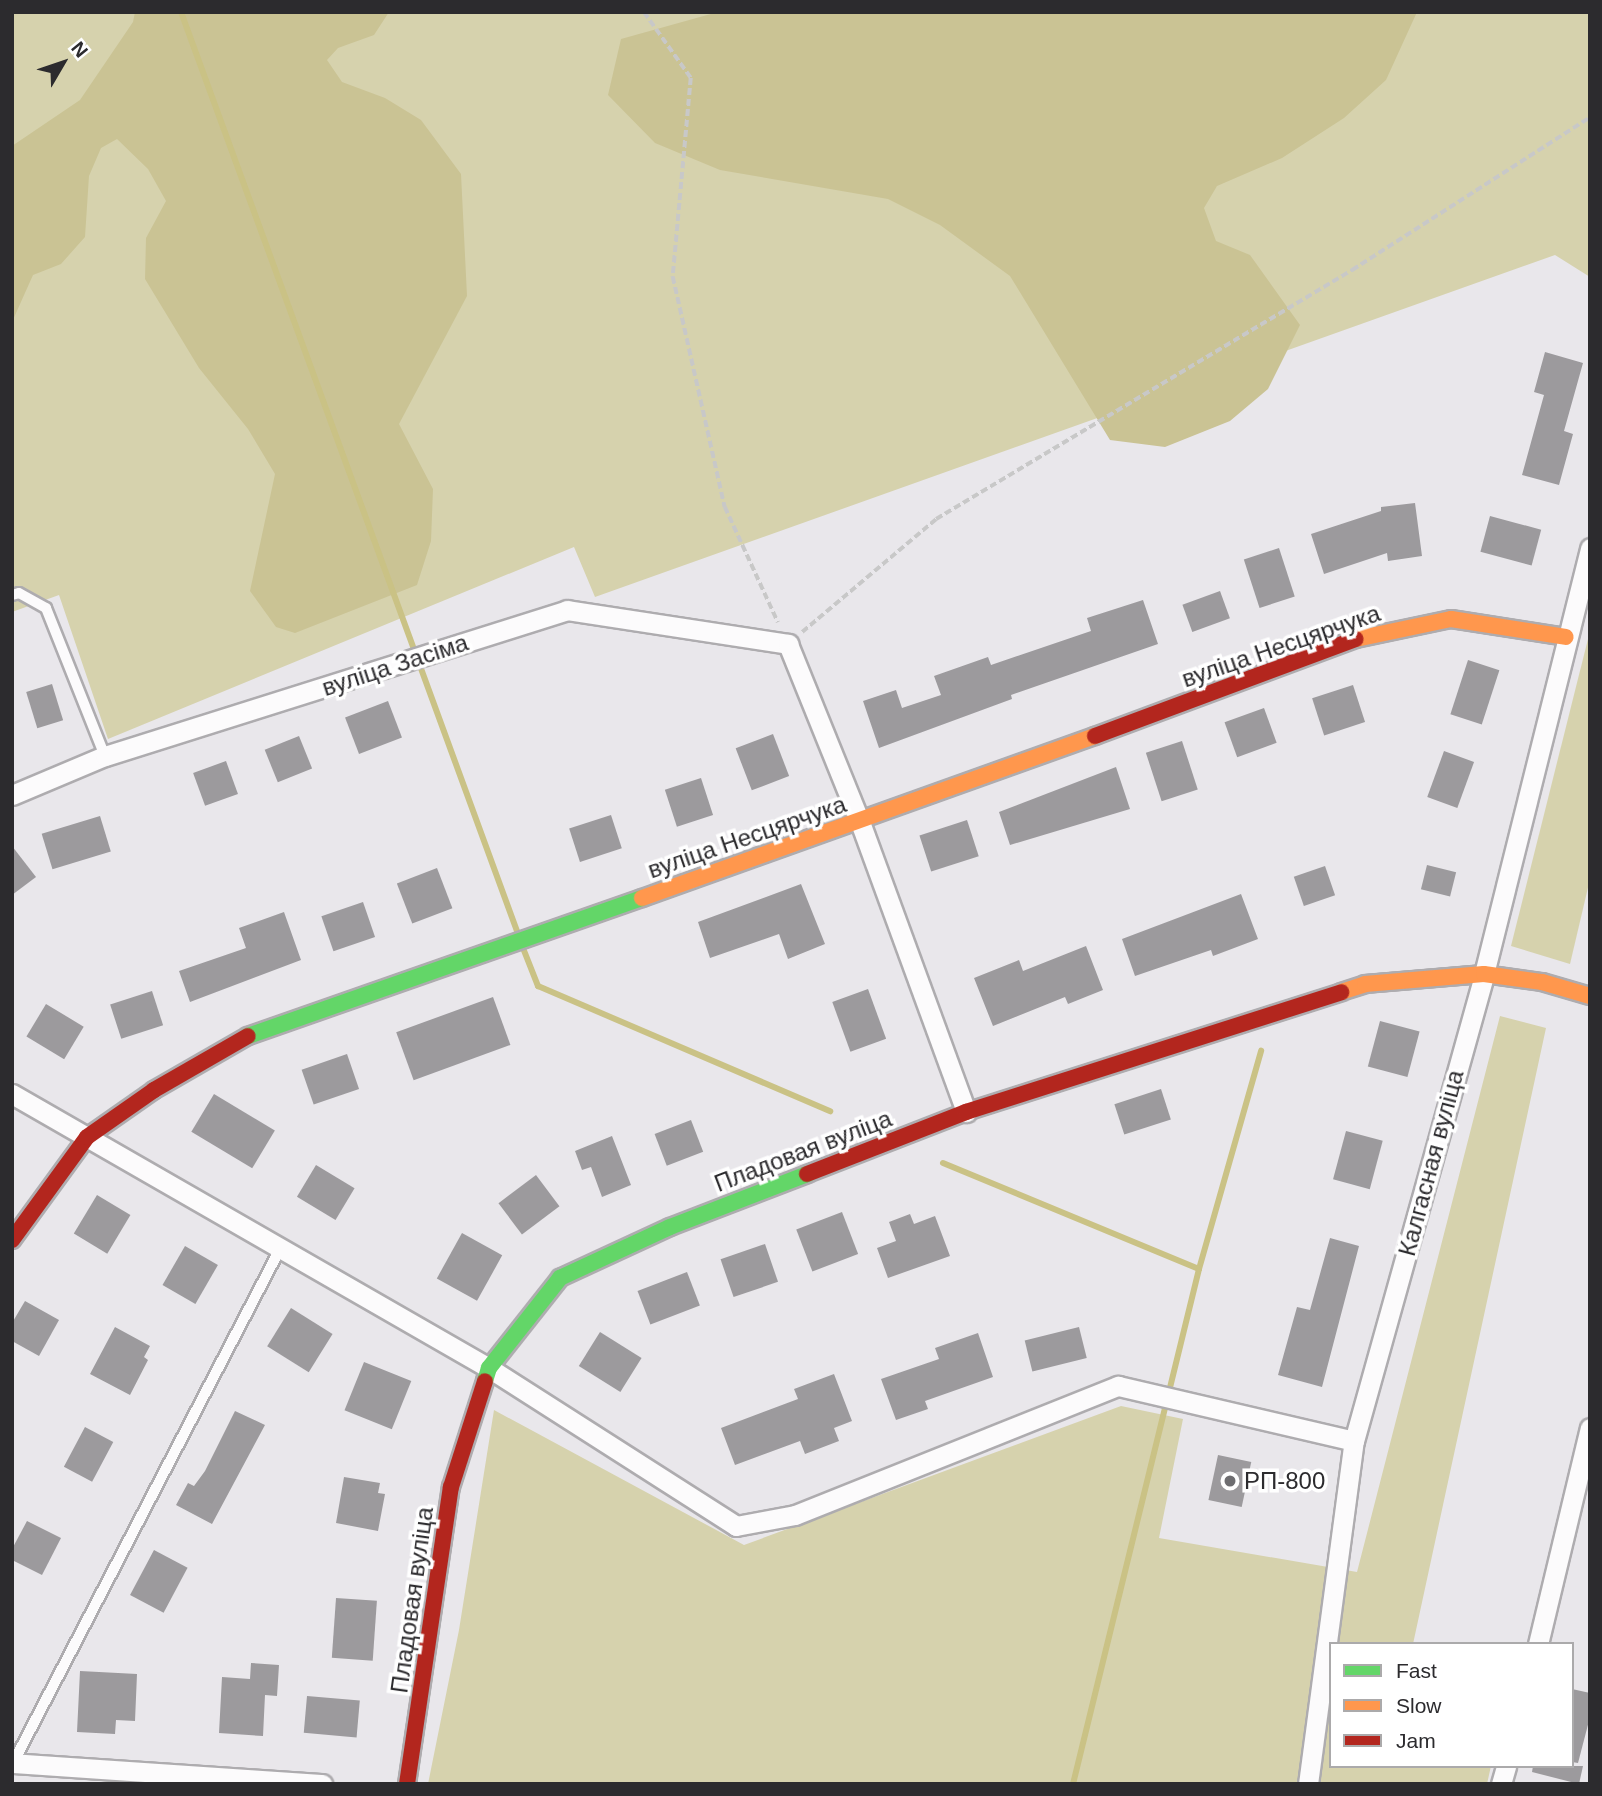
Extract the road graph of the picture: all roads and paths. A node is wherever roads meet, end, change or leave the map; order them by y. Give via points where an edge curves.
1 (643, 12) edge
2 (1590, 117) edge
3 (1590, 548) edge
4 (12, 595) edge
5 (1566, 638) junction
6 (788, 644) junction
7 (105, 756) junction
8 (12, 795) edge
9 (860, 822) junction
10 (1484, 974) junction
11 (1590, 996) edge
12 (12, 1094) edge
13 (966, 1112) junction
14 (87, 1137) junction
15 (12, 1240) edge
16 (279, 1249) junction
17 (489, 1368) junction
18 (1590, 1428) edge
19 (1354, 1441) junction
20 (1538, 1642) edge
21 (13, 1763) edge
22 (322, 1784) edge
23 (407, 1784) edge
24 (1308, 1784) edge

1 - 6 path via 691,78 673,277 725,507
2 - 6 path via 1352,270 936,519
3 - 5 street, Калгасная вуліца
4 - 7 lane via 19,593 46,608
5 - 9 street, вуліца Несцярчука via 1451,619 1363,637
5 - 10 street, Калгасная вуліца
6 - 7 street, вуліца Засіма via 567,610
6 - 9 street
7 - 8 street, вуліца Засіма
9 - 13 street
9 - 14 street, вуліца Несцярчука via 247,1036 154,1090
10 - 11 street, Пладовая вуліца via 1542,982
10 - 13 street, Пладовая вуліца via 1365,984
10 - 19 street, Калгасная вуліца
12 - 14 street
13 - 17 street, Пладовая вуліца via 670,1227 560,1278
14 - 15 street, вуліца Несцярчука
14 - 16 street
16 - 17 street
16 - 21 lane
17 - 19 street via 736,1526 795,1515 1118,1386
17 - 23 street, Пладовая вуліца via 452,1487
18 - 20 street
19 - 24 street, Калгасная вуліца
21 - 22 street

